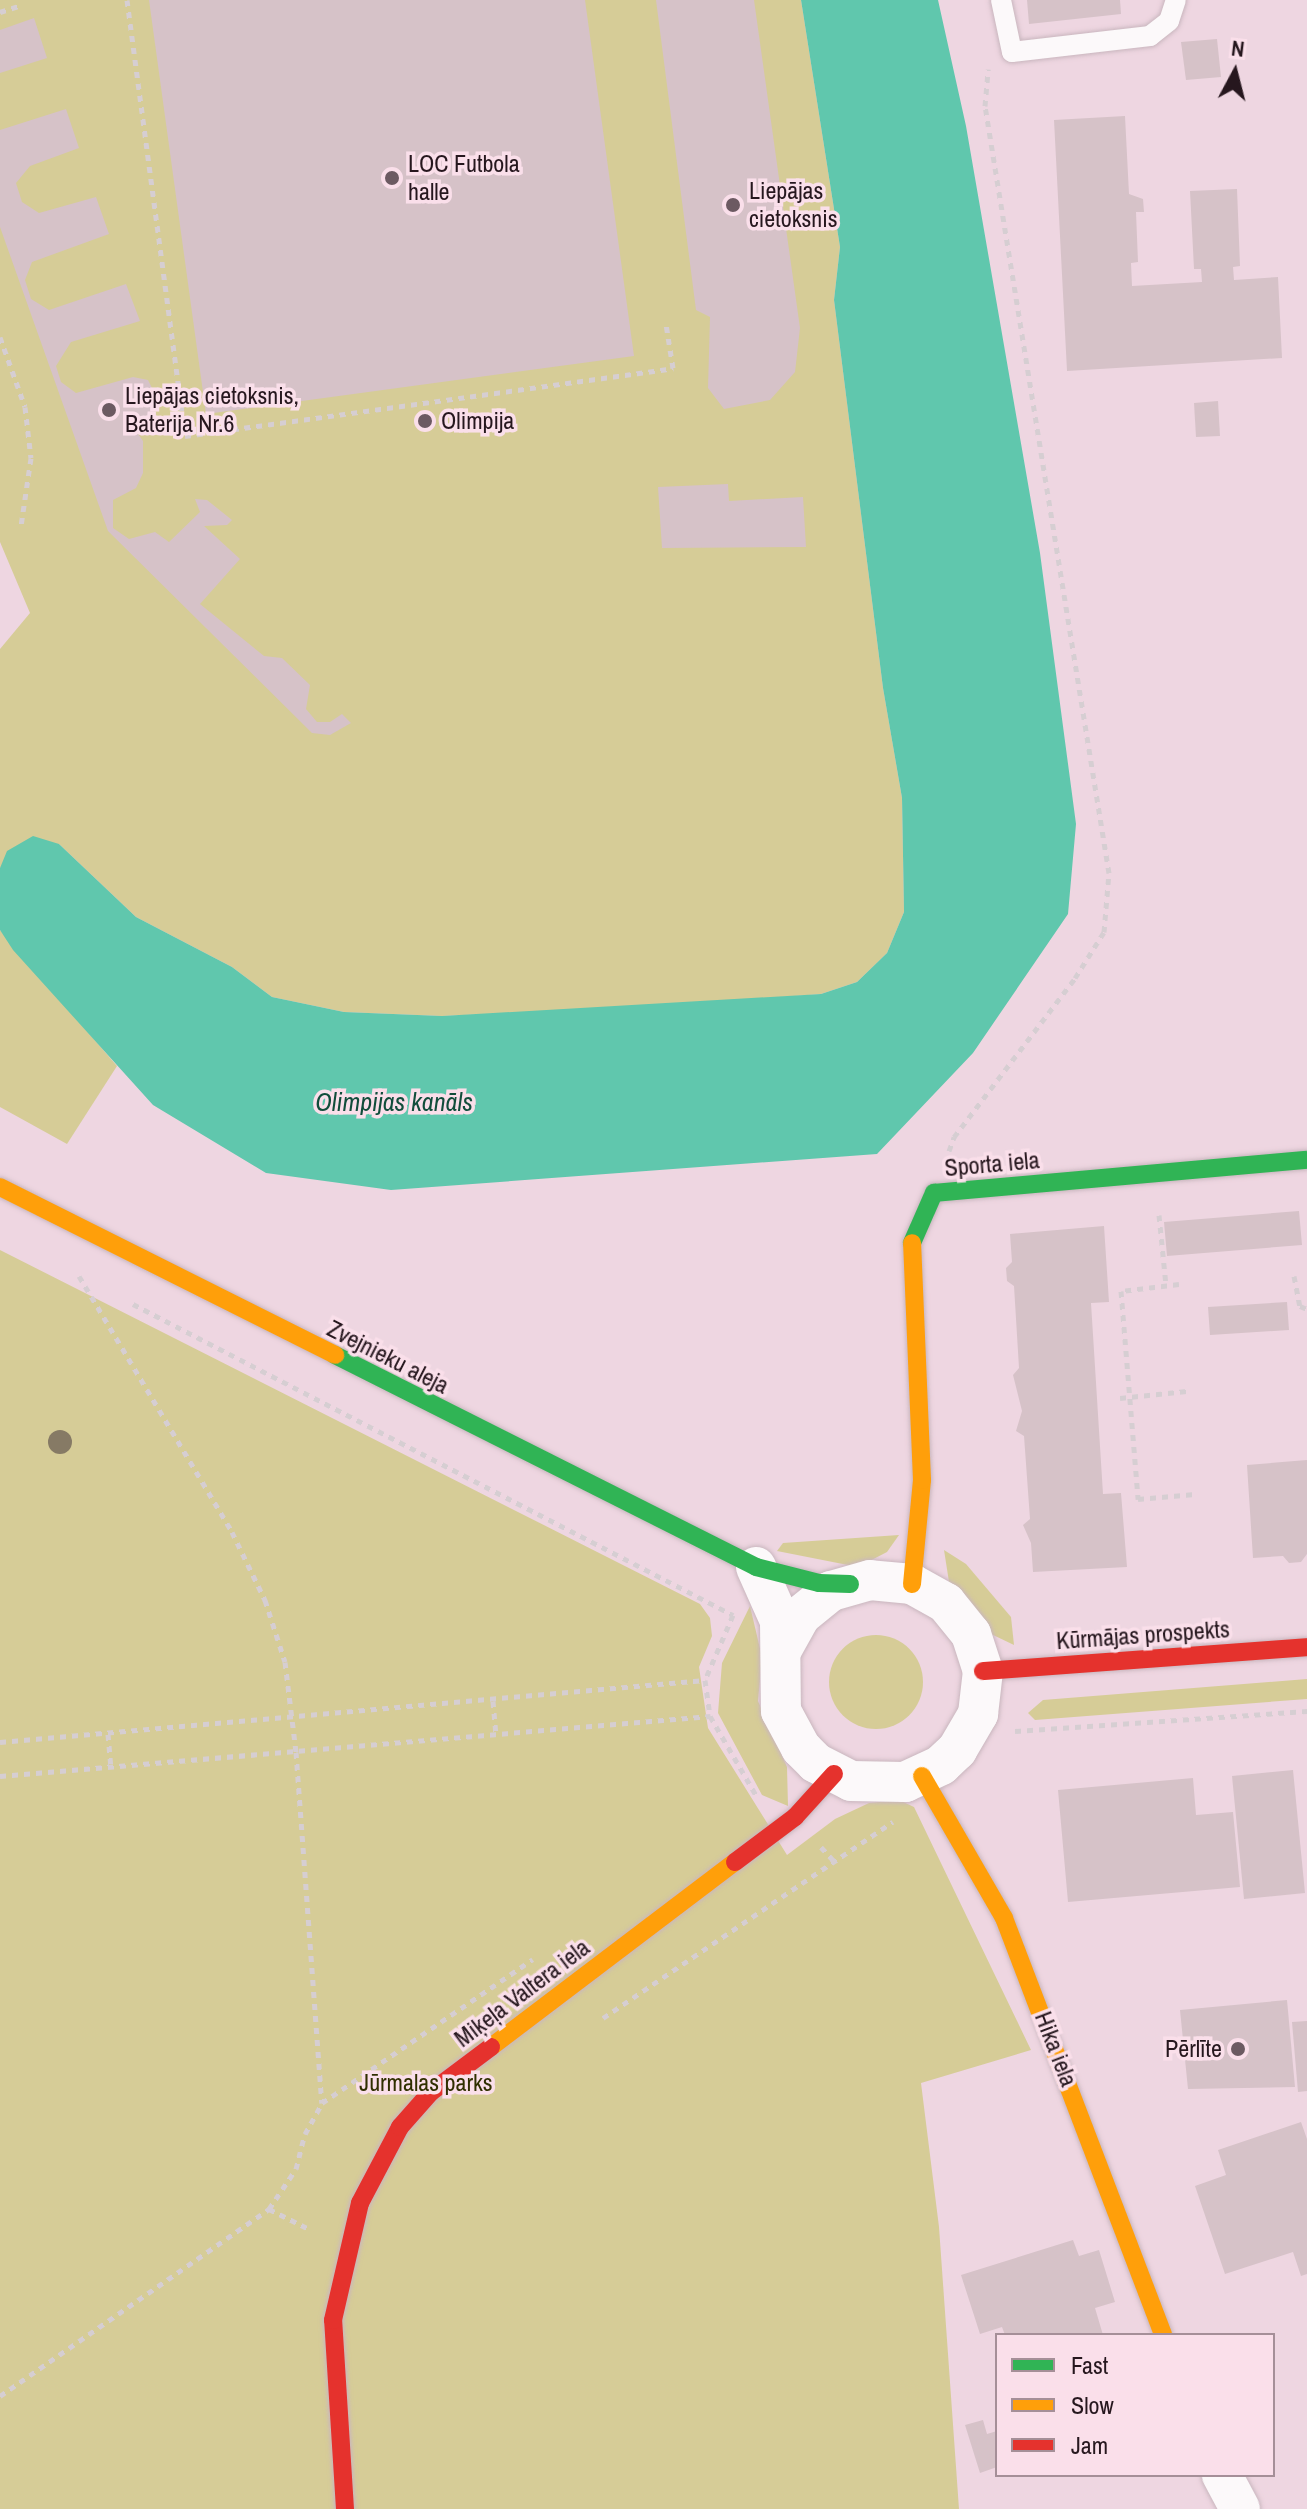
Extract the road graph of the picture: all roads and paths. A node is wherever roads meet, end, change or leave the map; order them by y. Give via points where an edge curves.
1 (127, 0) edge
2 (1001, 0) edge
3 (1176, 0) edge
4 (19, 6) dead end
5 (0, 12) edge
6 (995, 53) dead end
7 (666, 324) dead end
8 (0, 337) edge
9 (21, 526) dead end
10 (1307, 1160) edge
11 (0, 1187) edge
12 (934, 1193) junction
13 (1158, 1206) dead end
14 (66, 1270) dead end
15 (79, 1276) junction
16 (1294, 1276) dead end
17 (93, 1283) dead end
18 (1179, 1284) dead end
19 (1166, 1285) junction
20 (120, 1298) dead end
21 (1307, 1309) edge
22 (1187, 1391) dead end
23 (1130, 1397) junction
24 (1120, 1398) dead end
25 (1195, 1494) dead end
26 (756, 1567) junction
27 (850, 1584) junction
28 (912, 1584) junction
29 (1307, 1647) edge
30 (782, 1649) junction
31 (983, 1671) junction
32 (705, 1680) junction
33 (493, 1701) junction
34 (1307, 1711) edge
35 (710, 1716) junction
36 (292, 1719) junction
37 (108, 1734) junction
38 (496, 1736) junction
39 (1009, 1737) dead end
40 (0, 1742) edge
41 (296, 1752) junction
42 (111, 1767) junction
43 (834, 1774) junction
44 (0, 1776) edge
45 (922, 1776) junction
46 (761, 1802) dead end
47 (835, 1862) dead end
48 (591, 2026) dead end
49 (322, 2103) dead end
50 (269, 2209) dead end
51 (1162, 2333) edge
52 (0, 2396) edge
53 (1223, 2477) edge
54 (345, 2509) edge
55 (1240, 2509) edge

1 - 7 path via 185,436 673,368
2 - 3 lane via 1012,52 1150,36 1169,21
4 - 5 path
6 - 12 path via 988,67 985,106 1109,873 1104,932 954,1137
8 - 9 path via 25,407 29,445
10 - 12 street, Sporta iela
11 - 26 street, Zvejnieku aleja
12 - 28 street, Sporta iela via 912,1239 922,1480
13 - 19 path
14 - 15 path
15 - 17 path
15 - 36 path via 232,1532 265,1600 285,1662
16 - 21 path via 1300,1306
18 - 19 path
19 - 23 path via 1121,1291
20 - 32 path via 733,1615
22 - 23 path
23 - 24 path
23 - 25 path via 1138,1499
26 - 27 street, Zvejnieku aleja via 819,1583
26 - 30 street via 780,1621
27 - 28 street
27 - 30 street via 801,1615
28 - 31 street via 960,1617
29 - 31 street, Kūrmājas prospekts
30 - 43 street via 781,1711 801,1748
31 - 45 street via 981,1703 969,1733 941,1765
32 - 33 path
32 - 35 path
33 - 36 path
33 - 38 path
34 - 39 path via 1019,1728
35 - 38 path
35 - 46 path
36 - 37 path
36 - 41 path
37 - 40 path
37 - 42 path
38 - 41 path
41 - 42 path
41 - 49 path
42 - 44 path
43 - 45 street via 869,1784
43 - 54 street, Miķeļa Valtera iela via 795,1817 431,2092 387,2147 347,2244 333,2320
45 - 51 street, Hika iela via 1004,1918
47 - 48 path
50 - 52 path
53 - 55 street

